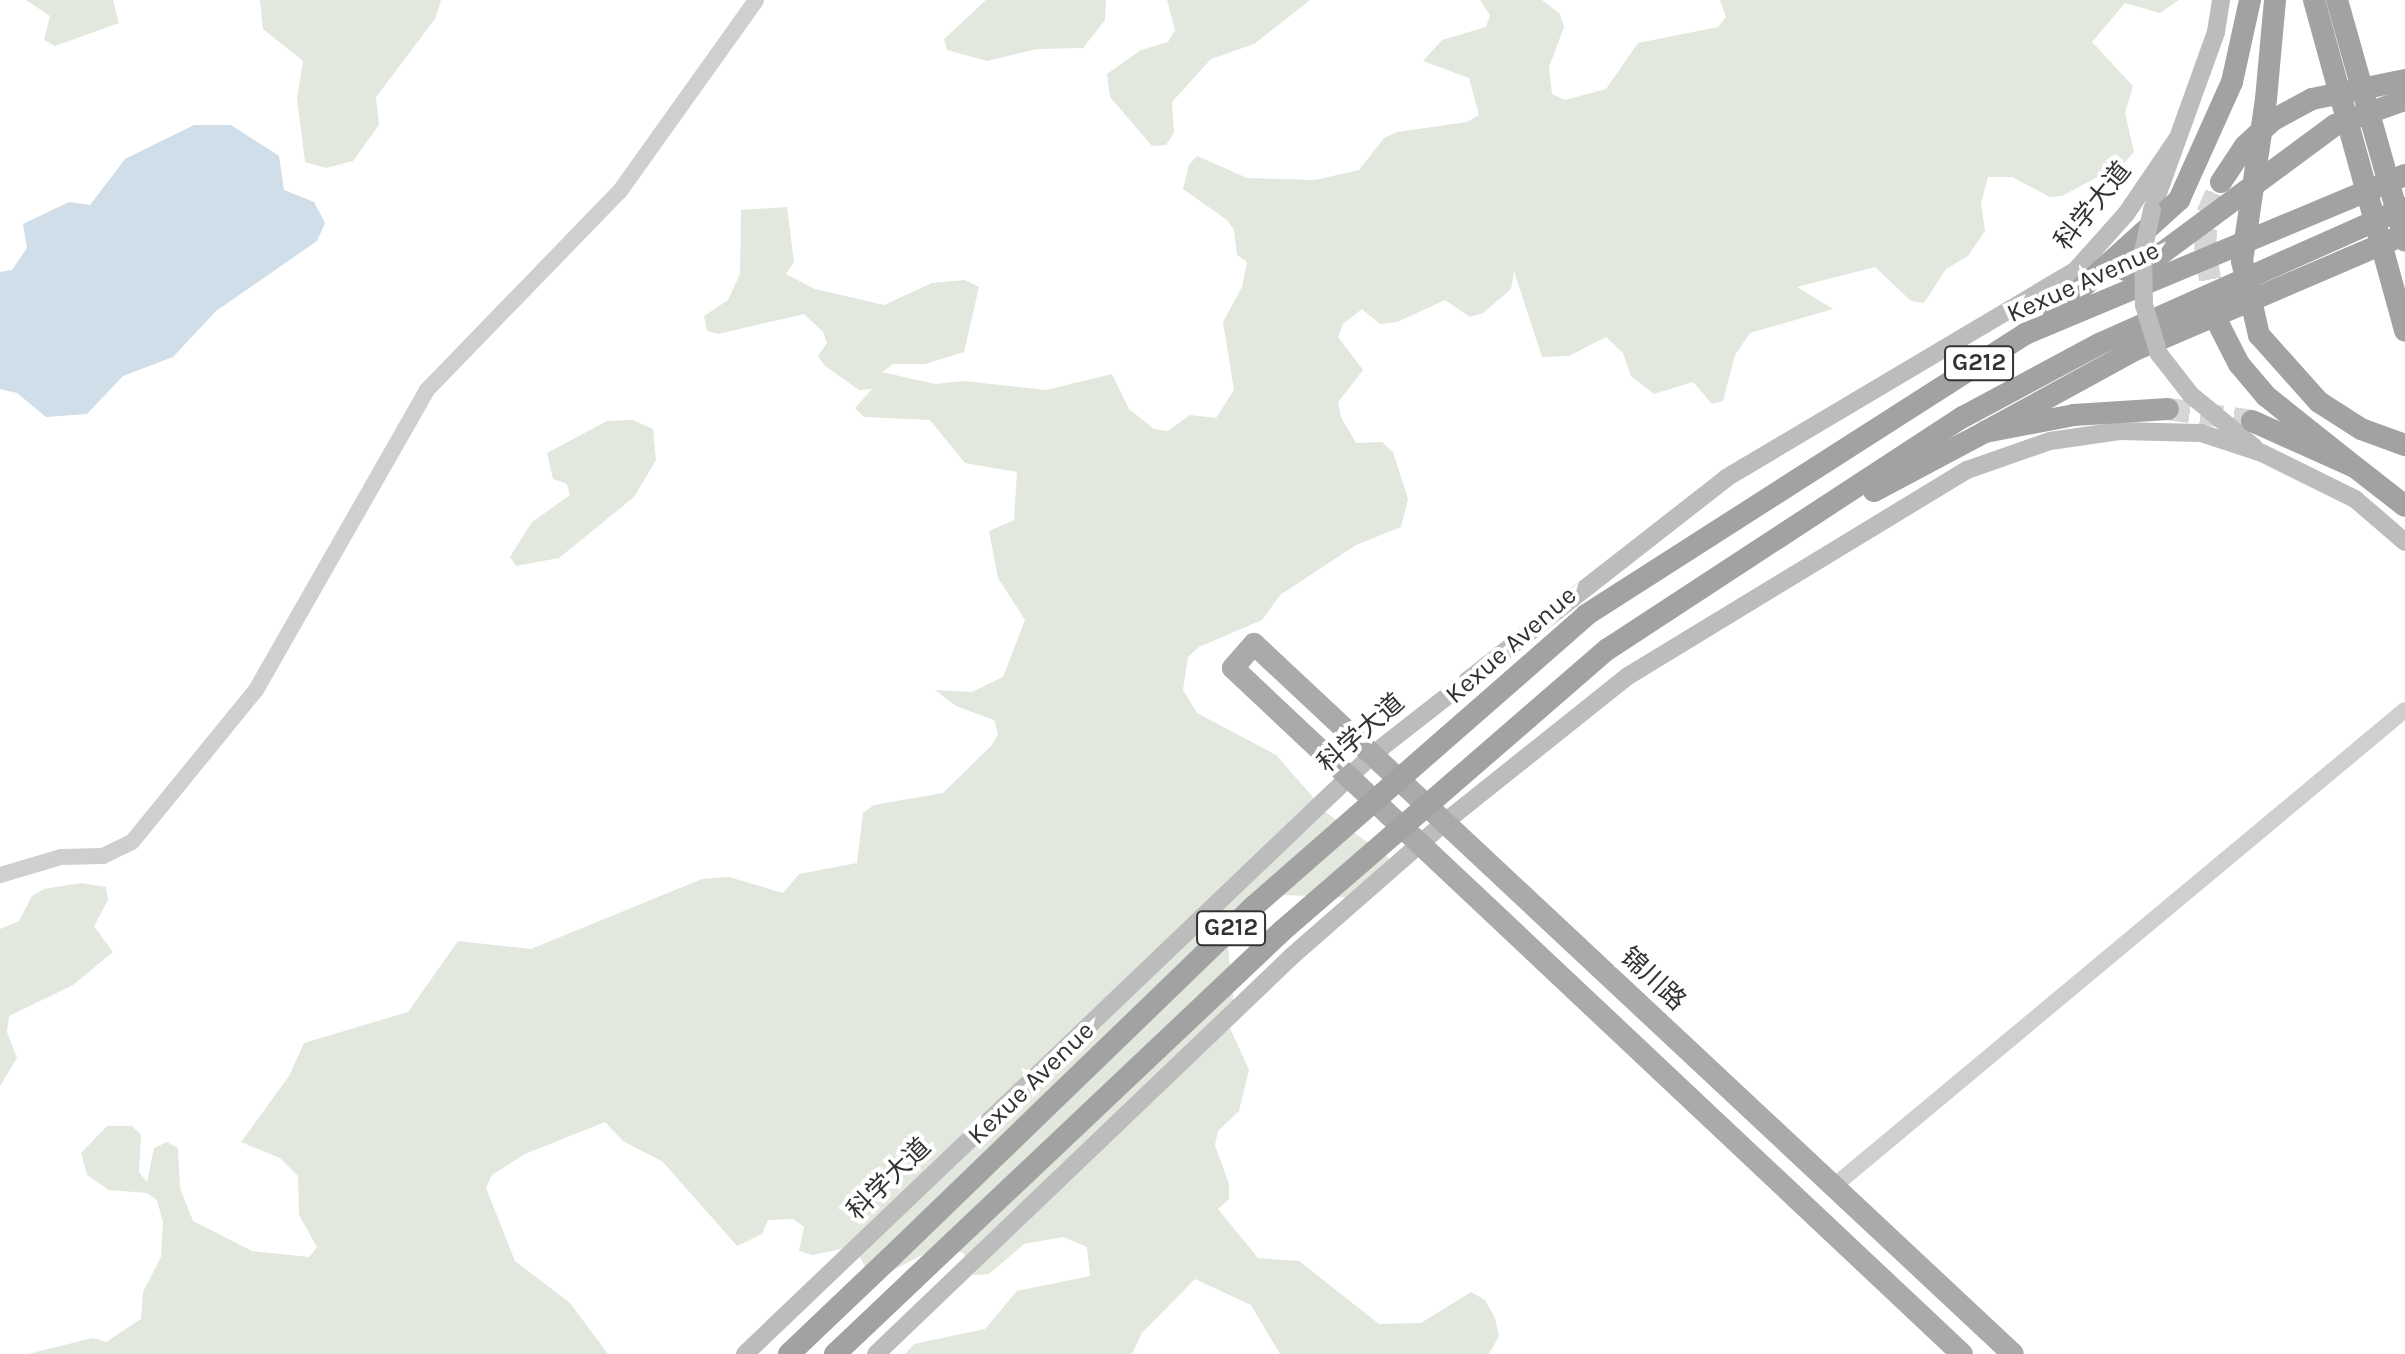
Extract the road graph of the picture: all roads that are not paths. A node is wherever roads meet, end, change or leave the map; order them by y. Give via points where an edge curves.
1 (756, 0) edge
2 (2221, 0) edge
3 (2250, 0) edge
4 (2275, 0) edge
5 (2314, 0) edge
6 (2337, 0) edge
7 (2405, 80) edge
8 (2396, 101) edge
9 (2177, 139) junction
10 (2405, 175) edge
11 (2221, 182) tunnel mouth
12 (2405, 208) edge
13 (2405, 234) edge
14 (2405, 241) edge
15 (2092, 285) junction
16 (2219, 325) tunnel mouth
17 (2405, 331) edge
18 (2025, 334) junction
19 (2168, 409) tunnel mouth
20 (2252, 421) tunnel mouth
21 (1985, 432) junction
22 (2405, 445) edge
23 (2262, 453) junction
24 (2355, 467) junction
25 (2405, 506) edge
26 (2405, 542) edge
27 (1763, 550) junction
28 (2405, 710) edge
29 (1372, 755) junction
30 (1348, 777) junction
31 (1445, 822) junction
32 (1420, 844) junction
33 (0, 875) edge
34 (1834, 1186) junction
35 (745, 1354) edge
36 (789, 1354) edge
37 (835, 1354) edge
38 (876, 1354) edge
39 (1962, 1354) edge
40 (2013, 1354) edge

1 - 33 street via 620,191 427,390 256,690 132,842 103,856 61,857
2 - 9 main road
3 - 15 highway via 2232,82 2179,200
4 - 22 highway, bridge via 2242,261 2259,335 2319,402 2361,429
5 - 17 highway, bridge
6 - 14 highway, bridge
7 - 11 highway via 2312,99 2273,120 2245,146
8 - 15 highway via 2335,125 2162,253
9 - 23 main road, bridge via 2143,252 2144,305 2159,354 2191,395
9 - 29 main road, 科学大道 via 2126,214 2075,271 1726,478
10 - 18 highway, Kexue Avenue / G212
12 - 27 highway, G212 via 2058,366 1963,417
13 - 21 highway via 2135,350
15 - 18 highway
16 - 24 highway via 2239,364 2266,396
18 - 36 highway, Kexue Avenue / G212, bridge via 1586,615 1253,907
19 - 21 highway via 2074,415
20 - 24 highway
21 - 27 highway
23 - 26 main road via 2355,499
23 - 31 main road via 2201,433 2119,431 2050,441 1967,470 1628,676
24 - 25 highway
27 - 37 highway, G212, bridge via 1608,649 1282,931
28 - 34 street
29 - 30 main road, 科学大道
29 - 30 main road, 锦川路 via 1254,644 1233,668
29 - 31 main road, 锦川路
30 - 32 main road
30 - 35 main road, 科学大道
31 - 32 main road
31 - 34 main road, 锦川路
32 - 38 main road via 1292,956
32 - 39 main road
34 - 40 main road, 锦川路

